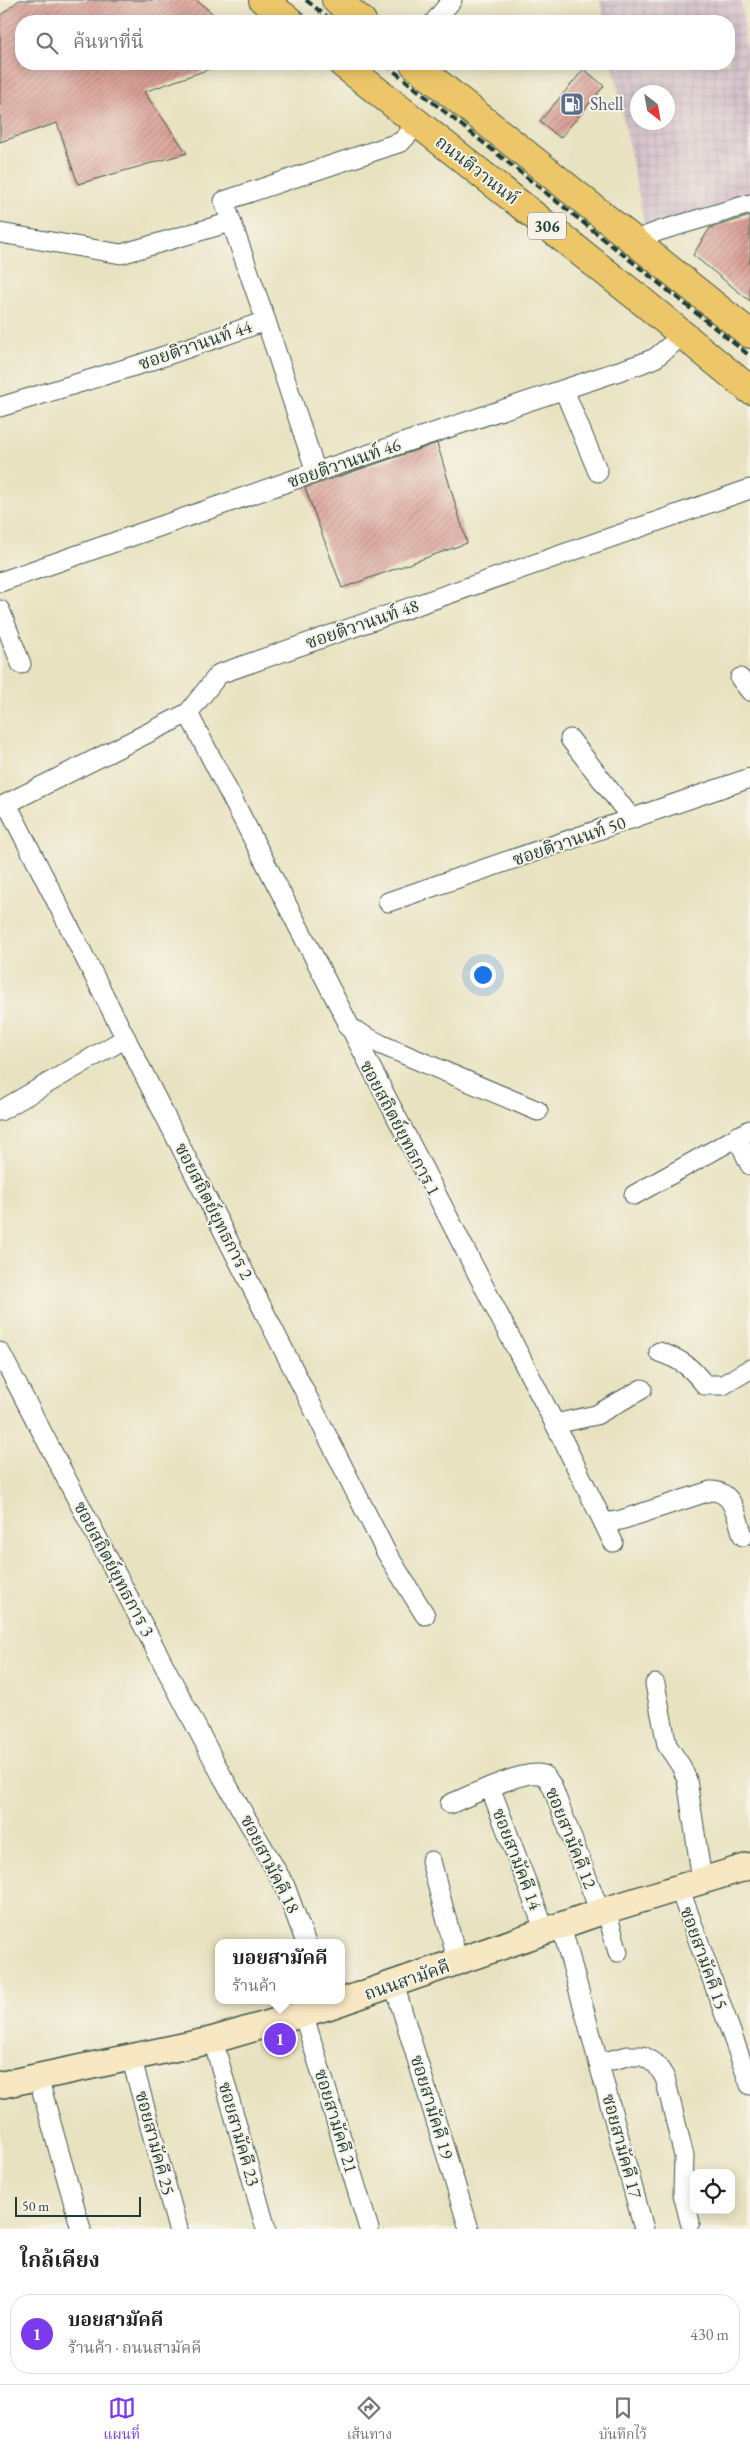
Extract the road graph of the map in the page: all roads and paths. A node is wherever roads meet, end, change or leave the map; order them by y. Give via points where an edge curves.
1 (263, 0) edge
2 (336, 0) edge
3 (452, 0) edge
4 (282, 15) edge
5 (355, 15) edge
6 (440, 15) edge
7 (350, 70) edge
8 (421, 70) edge
9 (418, 124) junction
10 (750, 204) edge
11 (231, 222) junction
12 (0, 233) edge
13 (633, 241) junction
14 (665, 265) junction
15 (637, 297) junction
16 (266, 321) junction
17 (750, 334) edge
18 (683, 335) junction
19 (564, 390) junction
20 (750, 390) edge
21 (0, 407) edge
22 (316, 472) junction
23 (598, 472) dead end
24 (750, 489) edge
25 (0, 582) edge
26 (0, 610) edge
27 (21, 664) dead end
28 (188, 713) junction
29 (570, 739) dead end
30 (750, 778) edge
31 (3, 806) edge
32 (632, 819) junction
33 (388, 902) dead end
34 (348, 1028) junction
35 (126, 1038) junction
36 (0, 1111) edge
37 (538, 1111) dead end
38 (743, 1133) edge
39 (750, 1165) edge
40 (634, 1195) dead end
41 (0, 1352) edge
42 (659, 1352) dead end
43 (750, 1369) edge
44 (642, 1389) dead end
45 (555, 1424) junction
46 (604, 1523) junction
47 (743, 1536) dead end
48 (613, 1542) dead end
49 (425, 1616) dead end
50 (655, 1684) dead end
51 (229, 1786) joint
52 (490, 1787) junction
53 (450, 1804) dead end
54 (431, 1861) dead end
55 (750, 1866) edge
56 (690, 1883) junction
57 (603, 1911) junction
58 (553, 1928) junction
59 (305, 1939) edge
60 (618, 1952) dead end
61 (458, 1963) junction
62 (394, 1984) junction
63 (345, 1998) edge
64 (325, 2004) edge
65 (303, 2013) junction
66 (213, 2040) junction
67 (131, 2056) junction
68 (600, 2063) junction
69 (38, 2078) junction
70 (0, 2085) edge
71 (750, 2086) edge
72 (690, 2222) dead end
73 (81, 2229) edge
74 (178, 2229) edge
75 (266, 2229) edge
76 (370, 2229) edge
77 (469, 2229) edge
78 (644, 2229) edge

1 - 4 main road
2 - 5 main road
3 - 6 street
7 - 9 main road, ถนนติวานนท์ / 306
8 - 13 main road, 306
9 - 11 street, ซอยติวานนท์ 44 via 401,142 224,201
9 - 15 main road, ถนนติวานนท์ / 306
10 - 13 street
11 - 12 street via 121,254
11 - 16 street, ซอยติวานนท์ 44
13 - 14 main road, 306
14 - 15 main road
14 - 17 main road, 306
15 - 18 main road, ถนนติวานนท์ / 306
16 - 21 street, ซอยติวานนท์ 44
16 - 22 street
18 - 19 street, ซอยติวานนท์ 46 via 655,358
18 - 20 main road, ถนนติวานนท์ / 306
19 - 22 street, ซอยติวานนท์ 46
19 - 23 street
22 - 25 street, ซอยติวานนท์ 46
24 - 28 street, ซอยติวานนท์ 48 via 219,674
26 - 27 street
28 - 31 street, ซอยติวานนท์ 48
28 - 34 street, ซอยสถิตย์ยุทธการ 1
29 - 32 street
30 - 32 street, ซอยติวานนท์ 50
31 - 35 street, ซอยสถิตย์ยุทธการ 2
32 - 33 street, ซอยติวานนท์ 50
34 - 37 street
34 - 45 street, ซอยสถิตย์ยุทธการ 1
35 - 36 street
35 - 49 street, ซอยสถิตย์ยุทธการ 2 via 386,1552
38 - 39 street
38 - 40 street
41 - 51 street, ซอยสถิตย์ยุทธการ 3
42 - 43 street via 681,1359 705,1385 722,1385
44 - 45 street via 596,1415
45 - 46 street, ซอยสถิตย์ยุทธการ 1
46 - 47 street via 719,1490 729,1496
46 - 48 street, ซอยสถิตย์ยุทธการ 1
50 - 56 street, ซอยสามัคคี 15 via 667,1745 687,1780
51 - 59 street, ซอยสามัคคี 18 via 285,1886
52 - 53 street, ซอยสามัคคี 12
52 - 57 street, ซอยสามัคคี 12 via 526,1776 546,1776
52 - 58 street, ซอยสามัคคี 14
54 - 61 street
55 - 56 main road, ถนนสามัคคี
56 - 57 main road, ถนนสามัคคี
56 - 71 street, ซอยสามัคคี 15
57 - 58 main road, ถนนสามัคคี
57 - 60 street
58 - 61 main road, ถนนสามัคคี
58 - 68 street, ซอยสามัคคี 17
61 - 62 main road, ถนนสามัคคี
62 - 63 main road, ถนนสามัคคี
62 - 77 street, ซอยสามัคคี 19
64 - 65 main road, ถนนสามัคคี
65 - 66 main road, ถนนสามัคคี
65 - 76 street, ซอยสามัคคี 21
66 - 67 main road, ถนนสามัคคี
66 - 75 street, ซอยสามัคคี 23
67 - 69 main road, ถนนสามัคคี
67 - 74 street, ซอยสามัคคี 25
68 - 72 street via 643,2056 657,2065 665,2078 684,2156 683,2194
68 - 78 street, ซอยสามัคคี 17
69 - 70 main road, ถนนสามัคคี
69 - 73 street

